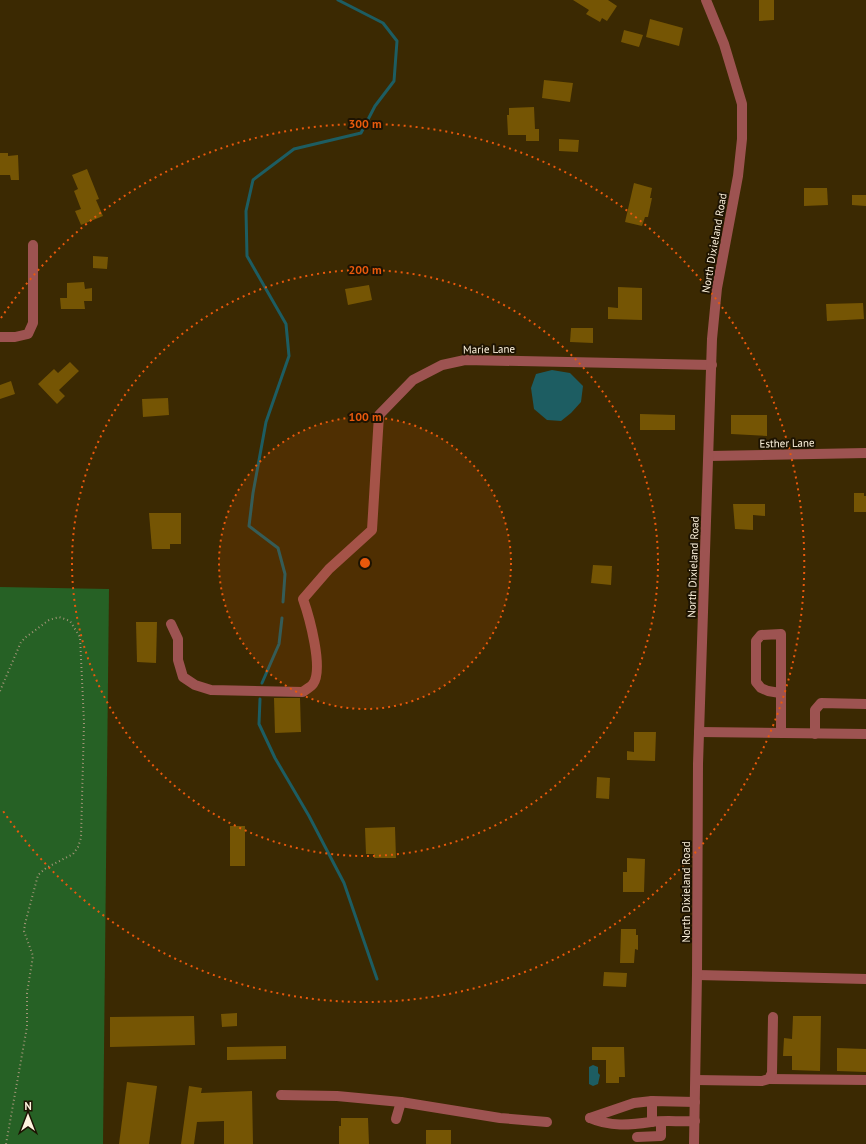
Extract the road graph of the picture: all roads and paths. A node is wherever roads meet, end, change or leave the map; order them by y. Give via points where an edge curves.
1 (706, 0) edge
2 (33, 245) dead end
3 (0, 337) edge
4 (712, 364) junction
5 (866, 453) edge
6 (709, 456) junction
7 (171, 624) dead end
8 (0, 691) edge
9 (780, 693) junction
10 (866, 704) edge
11 (699, 732) junction
12 (781, 732) junction
13 (815, 734) junction
14 (866, 734) edge
15 (697, 975) junction
16 (866, 979) edge
17 (772, 1017) dead end
18 (769, 1079) junction
19 (696, 1080) junction
20 (866, 1080) edge
21 (281, 1095) dead end
22 (652, 1101) junction
23 (401, 1102) junction
24 (695, 1102) junction
25 (396, 1119) dead end
26 (695, 1121) junction
27 (547, 1122) dead end
28 (656, 1122) junction
29 (637, 1137) dead end
30 (6, 1144) edge
31 (694, 1144) edge

1 - 4 street, North Dixieland Road via 724,44 742,104 738,176 717,288
2 - 3 street via 33,323 28,334
4 - 6 street, North Dixieland Road
4 - 7 street, Marie Lane via 466,360 442,365 413,380 379,415 372,530 329,569 302,599 309,617 317,671 314,684 303,692 211,690 195,685 183,677 178,660 178,639
5 - 6 street, Esther Lane
6 - 11 street, North Dixieland Road
8 - 30 path via 21,642 26,637 55,617 65,618 73,624 82,647 80,671 84,735 81,838 73,854 38,875 25,924 24,931 33,956 27,993 27,1027
9 - 9 street via 781,634 761,635 756,641 756,682 761,688
9 - 12 street
10 - 13 street via 821,703 815,710
11 - 12 street
11 - 15 street, North Dixieland Road
12 - 13 street
13 - 14 street
15 - 16 street
15 - 19 street, North Dixieland Road
17 - 18 street via 772,1073
18 - 19 street
18 - 20 street
19 - 24 street, North Dixieland Road
21 - 23 street via 337,1096
22 - 24 street
22 - 28 street
22 - 28 street via 634,1103 590,1118 603,1123 637,1125
23 - 25 street
23 - 27 street via 500,1118
24 - 26 street, North Dixieland Road
26 - 28 street
26 - 31 street, North Dixieland Road
28 - 29 street via 661,1136

